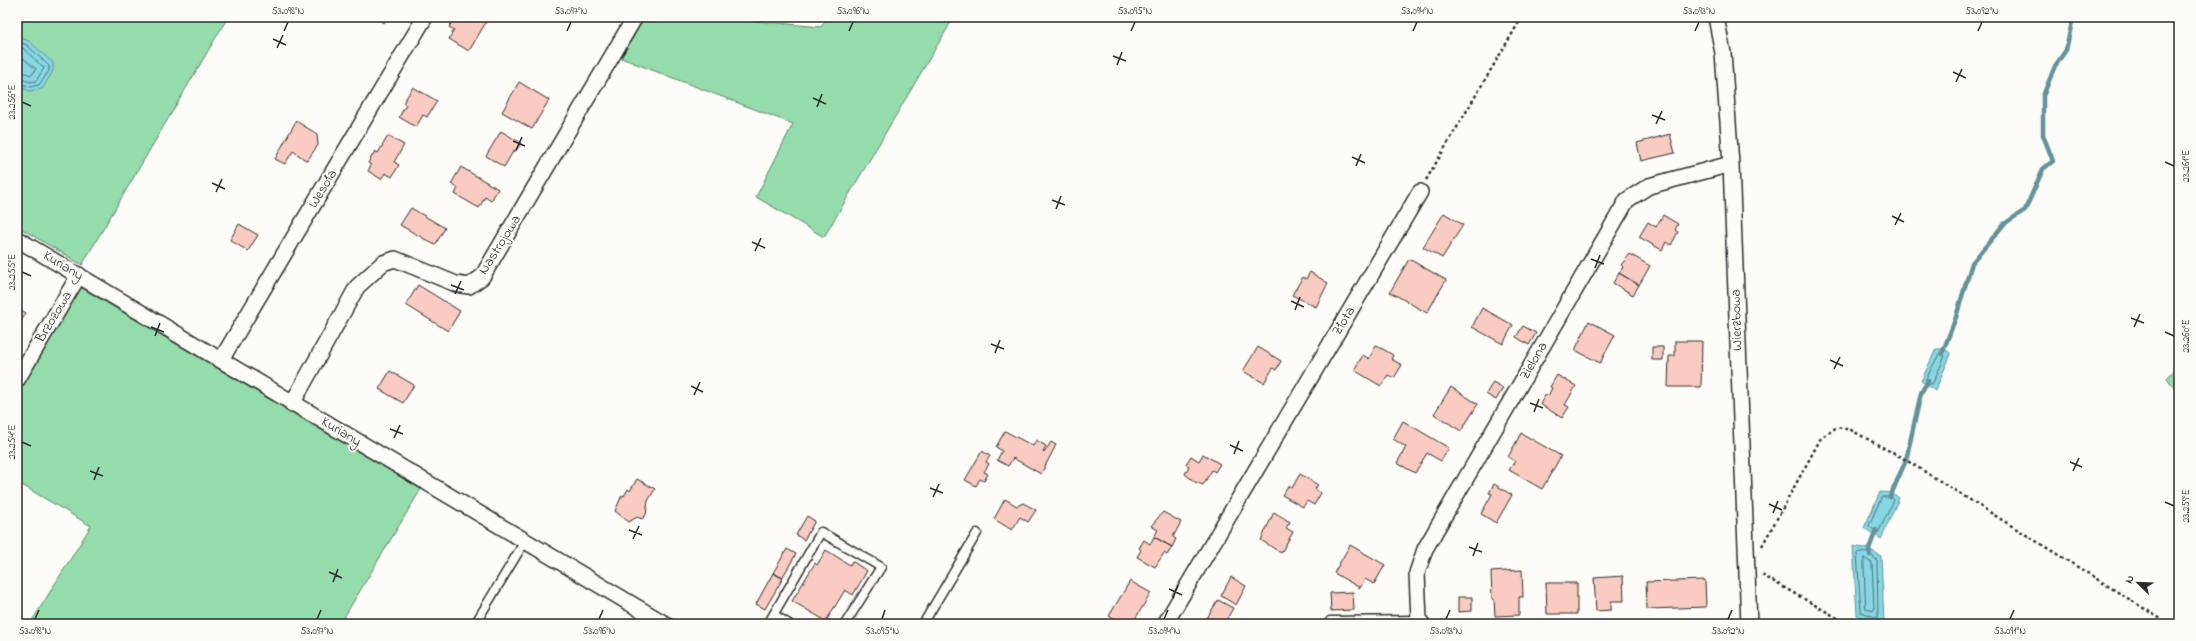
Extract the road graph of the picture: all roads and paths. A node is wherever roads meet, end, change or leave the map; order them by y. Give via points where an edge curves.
1 (425, 17) edge
2 (635, 17) edge
3 (1522, 17) edge
4 (1716, 17) edge
5 (1730, 164) junction
6 (1420, 192) joint
7 (17, 239) edge
8 (79, 276) junction
9 (221, 360) junction
10 (17, 380) edge
11 (292, 404) junction
12 (977, 533) dead end
13 (525, 541) junction
14 (1747, 572) junction
15 (774, 615) junction
16 (1330, 621) dead end
17 (1421, 622) edge
18 (475, 624) edge
19 (665, 624) edge
20 (768, 624) edge
21 (789, 624) edge
22 (845, 624) edge
23 (923, 624) edge
24 (1165, 624) edge
25 (1749, 624) edge
26 (1848, 624) edge
27 (2169, 624) edge

1 - 9 street, Wesoła
2 - 11 street, Nastrojowa via 482,277 469,286 456,284 395,260 383,264 357,287
3 - 6 path
4 - 5 street, Wierzbowa via 1723,53
5 - 14 street, Wierzbowa
5 - 17 street, Zielona via 1649,186 1628,200 1425,549 1417,573
6 - 24 street, Złota
7 - 8 street, Kuriany
8 - 9 street, Kuriany
8 - 10 street, Brzozowa
9 - 11 street, Kuriany
11 - 13 street, Kuriany
12 - 23 lane
13 - 18 lane
13 - 19 street, Kuriany
14 - 25 street, Wierzbowa
14 - 26 path via 1766,576
14 - 27 path via 1821,438 1837,427 1851,430 1906,460
15 - 20 lane
15 - 21 lane
15 - 22 lane via 821,532 881,567
16 - 17 lane

